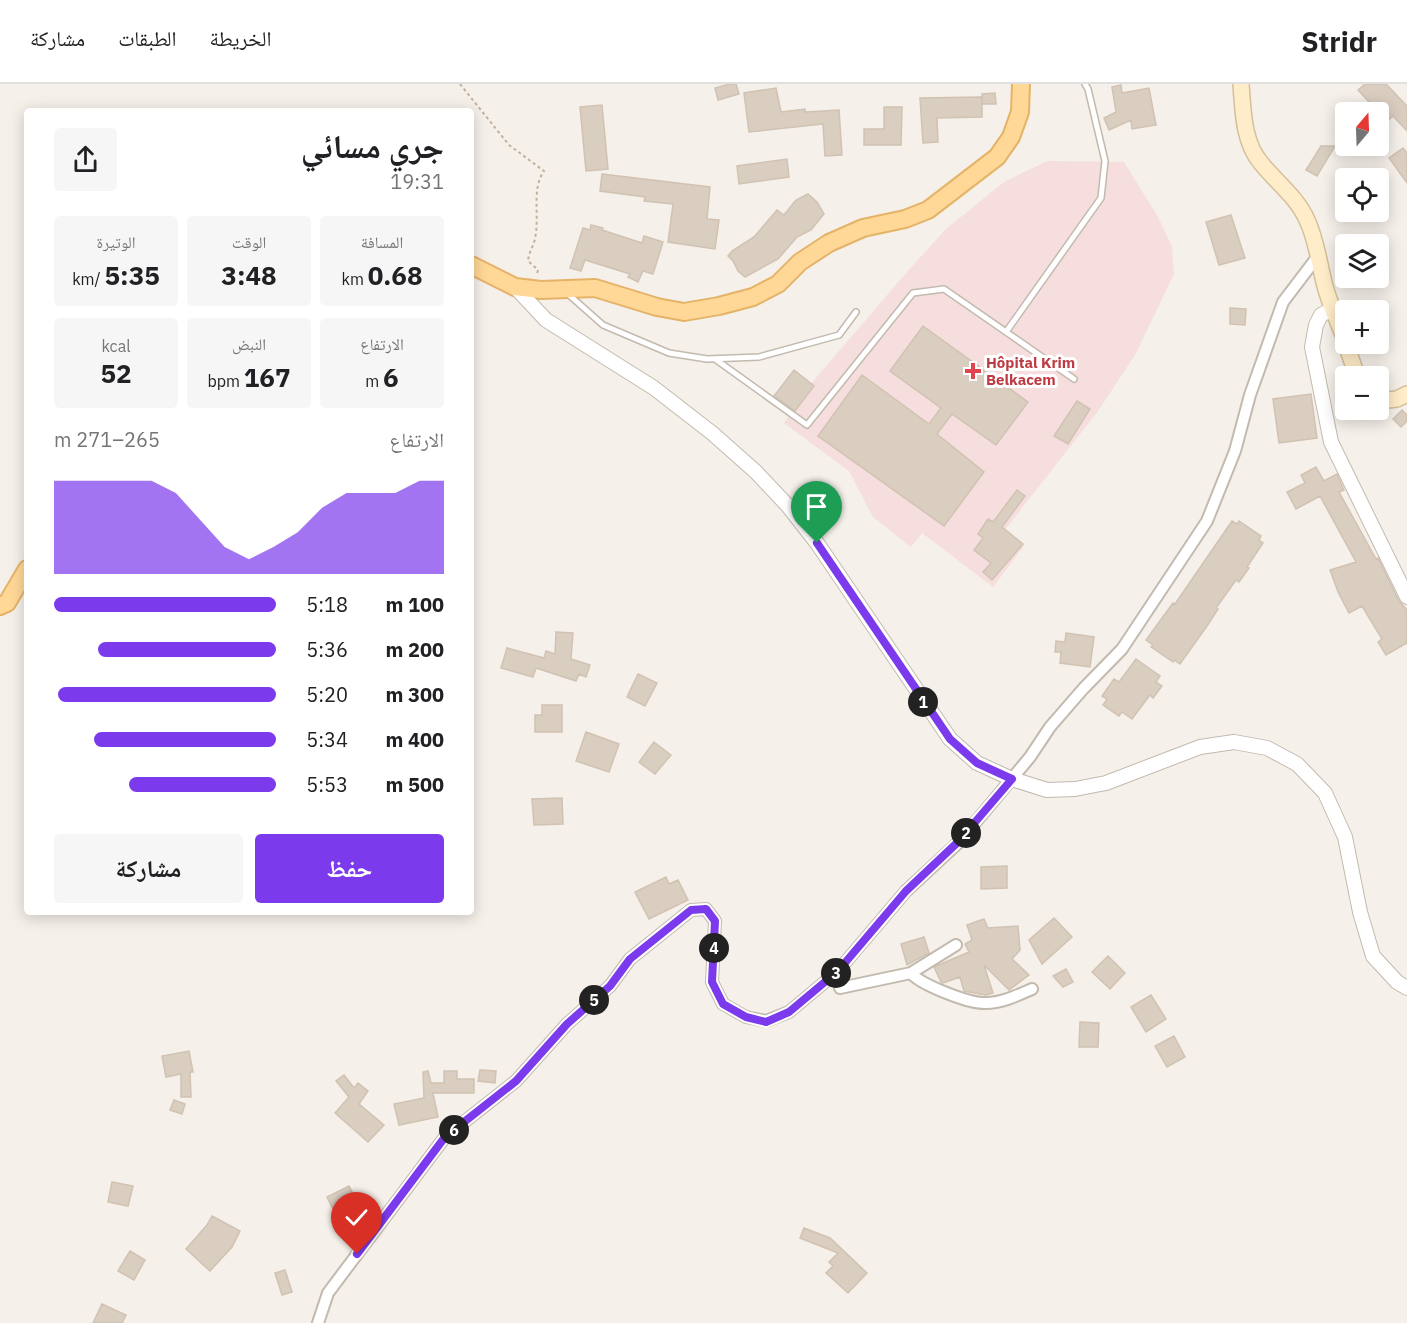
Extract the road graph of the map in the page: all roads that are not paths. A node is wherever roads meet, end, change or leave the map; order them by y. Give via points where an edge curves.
1 (1021, 84) edge
2 (1085, 84) edge
3 (1241, 84) edge
4 (1318, 256) junction
5 (474, 266) edge
6 (515, 287) junction
7 (562, 288) junction
8 (1334, 308) junction
9 (1335, 311) edge
10 (856, 312) dead end
11 (1006, 332) junction
12 (715, 359) junction
13 (1074, 379) dead end
14 (1407, 394) edge
15 (1389, 400) edge
16 (24, 574) edge
17 (1407, 597) edge
18 (0, 606) edge
19 (1012, 779) junction
20 (956, 945) dead end
21 (838, 971) junction
22 (911, 973) junction
23 (1407, 988) edge
24 (1032, 989) dead end
25 (318, 1323) edge

1 - 7 main road via 1020,112 1011,137 997,157 928,210 863,228 829,243 800,262 777,284 753,297 684,312 596,288
2 - 11 lane via 1104,162 1101,198
3 - 4 main road via 1252,148 1306,216
4 - 8 main road
4 - 19 street via 1283,302 1250,395 1235,452 1207,521 1122,649 1050,727
5 - 6 main road
6 - 7 main road
6 - 19 street via 546,320 654,388 756,472 817,543 950,739 977,763
7 - 12 lane via 603,325 669,353
8 - 9 main road
8 - 17 street via 1321,315 1312,347 1331,442
10 - 12 lane via 839,335 759,357
11 - 12 lane via 944,289 913,293 807,425
11 - 13 lane
14 - 15 main road
16 - 18 main road via 7,603
19 - 21 street via 958,842 906,891
19 - 23 street via 1047,790 1075,789 1106,783 1200,747 1234,742 1267,748 1297,764 1325,793 1345,837 1373,956
20 - 22 street
21 - 22 street via 840,988
21 - 25 street via 789,1012 766,1022 746,1017 723,1004 712,982 715,921 706,909 691,910 630,959 610,986 567,1024 516,1081 445,1137 328,1293
22 - 24 street via 936,988 985,1004

